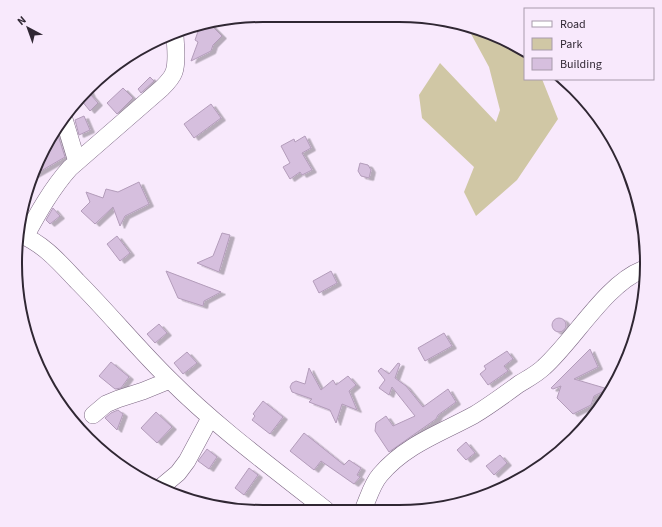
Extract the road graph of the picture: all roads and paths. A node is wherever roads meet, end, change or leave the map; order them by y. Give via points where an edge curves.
1 (175, 39) edge
2 (66, 125) edge
3 (78, 162) junction
4 (24, 233) edge
5 (24, 237) edge
6 (640, 271) edge
7 (170, 380) junction
8 (92, 415) dead end
9 (210, 418) junction
10 (165, 484) edge
11 (320, 505) edge
12 (366, 505) edge

1 - 3 street via 175,65 170,79
2 - 3 street
3 - 4 street via 62,177
5 - 7 street via 50,252
6 - 12 street via 616,287 543,368 474,415 413,446 392,462 379,476
7 - 8 street via 106,404
7 - 9 street
9 - 10 street via 187,461
9 - 11 street

